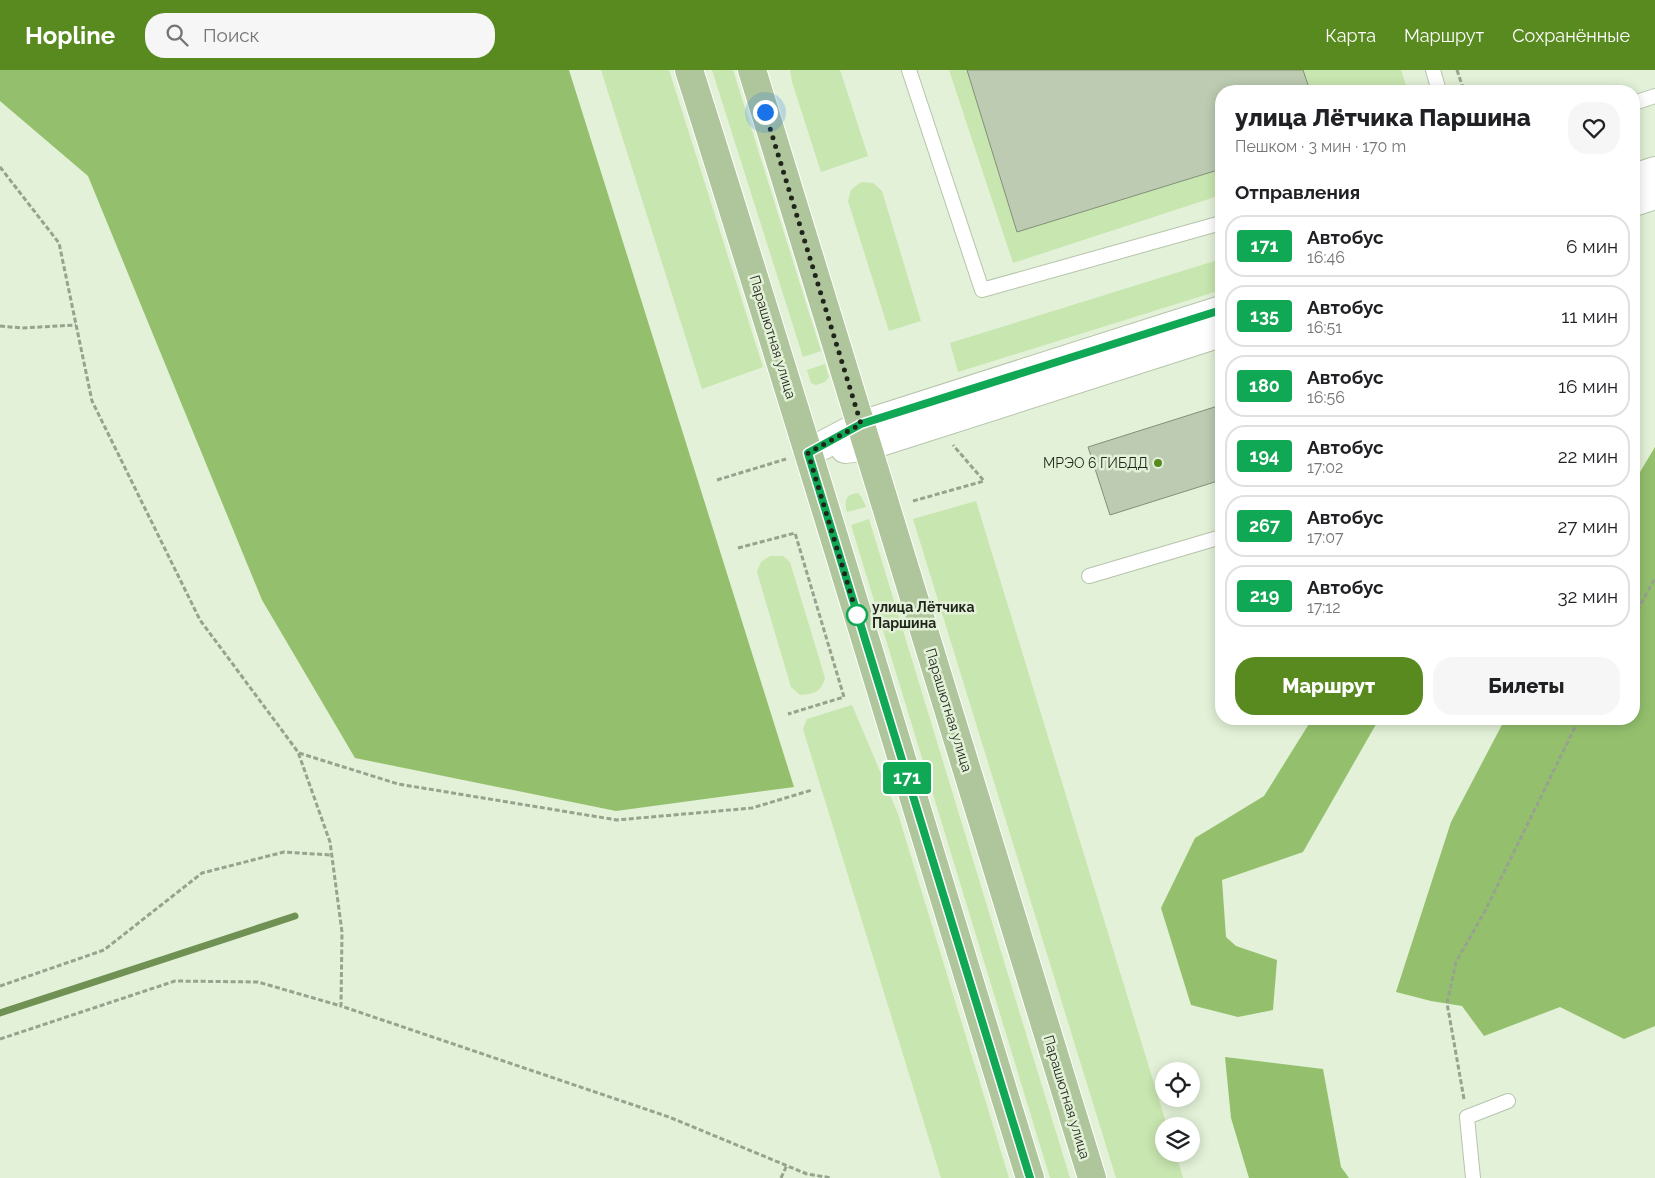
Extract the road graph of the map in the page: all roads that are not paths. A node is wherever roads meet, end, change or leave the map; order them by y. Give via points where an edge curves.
1 (690, 70) edge
2 (909, 70) edge
3 (1433, 70) edge
4 (754, 72) edge
5 (1437, 85) edge
6 (1655, 96) edge
7 (1640, 101) edge
8 (1655, 171) edge
9 (1640, 176) edge
10 (1655, 195) edge
11 (1640, 200) edge
12 (1215, 225) edge
13 (1215, 312) edge
14 (1215, 336) edge
15 (864, 435) junction
16 (808, 453) junction
17 (1215, 538) edge
18 (1089, 576) dead end
19 (1508, 1101) dead end
20 (1030, 1178) edge
21 (1092, 1178) edge
22 (1474, 1178) edge

1 - 16 main road, Парашютная улица
2 - 12 lane via 982,290
3 - 5 lane
4 - 15 main road, Парашютная улица
6 - 7 lane
8 - 9 street
10 - 11 street
13 - 15 street
14 - 15 street
15 - 16 street
15 - 21 main road, Парашютная улица
16 - 20 main road, Парашютная улица
17 - 18 lane
19 - 22 lane via 1467,1117

